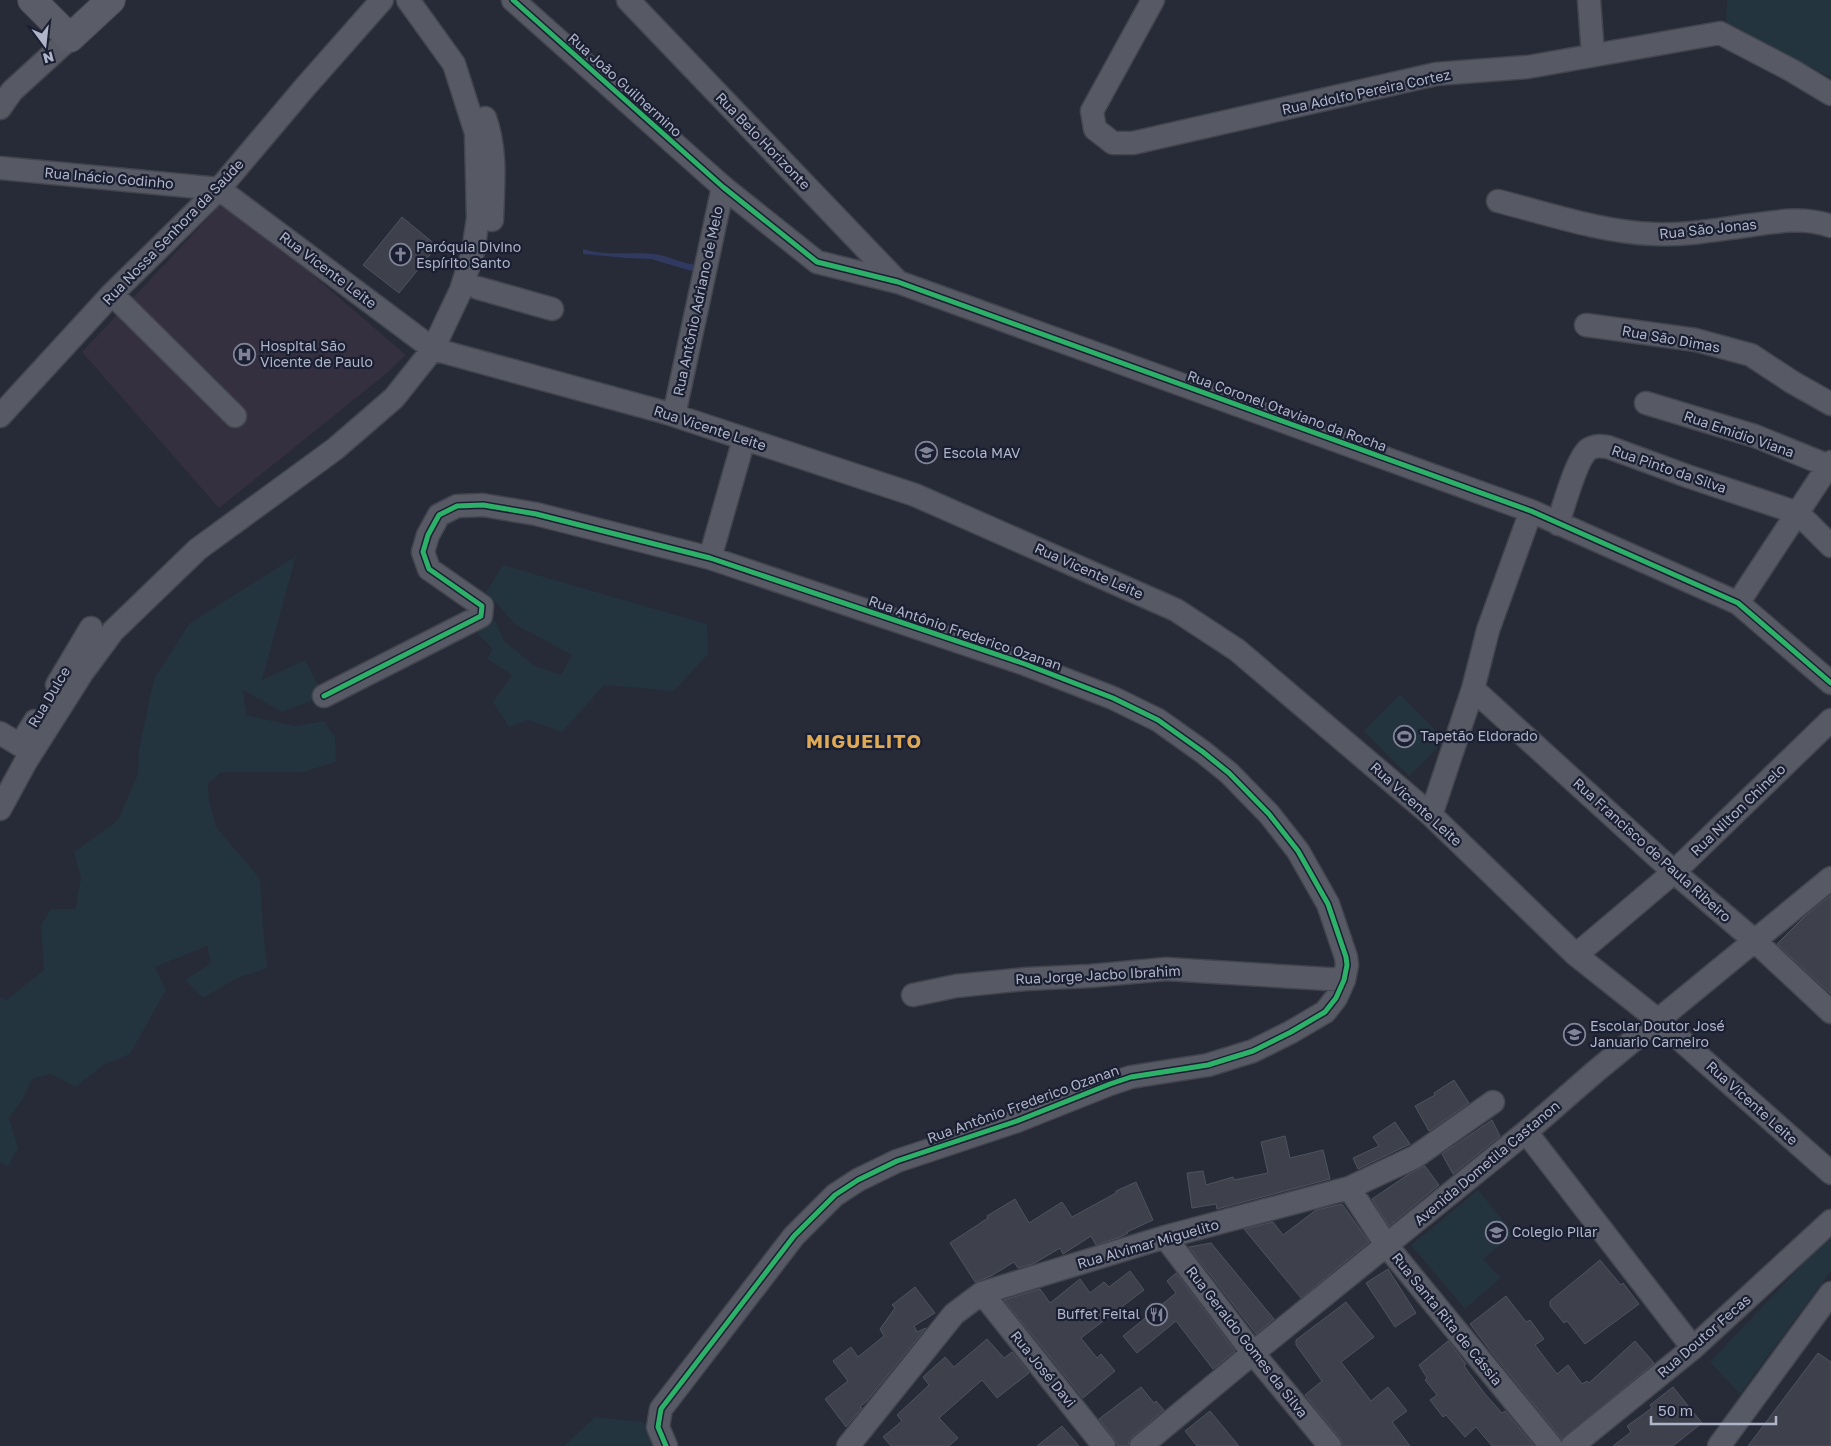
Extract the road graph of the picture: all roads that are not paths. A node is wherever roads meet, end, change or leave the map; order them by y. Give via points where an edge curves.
1 (32, 0) edge
2 (111, 0) edge
3 (382, 0) edge
4 (513, 0) edge
5 (628, 0) edge
6 (1153, 0) edge
7 (1589, 0) edge
8 (412, 6) edge
9 (70, 38) junction
10 (1593, 56) junction
11 (1831, 94) edge
12 (0, 108) edge
13 (0, 168) edge
14 (722, 187) junction
15 (219, 189) junction
16 (1498, 201) dead end
17 (1831, 226) edge
18 (898, 282) junction
19 (478, 288) junction
20 (112, 294) junction
21 (552, 308) dead end
22 (1586, 326) dead end
23 (439, 352) junction
24 (1646, 403) dead end
25 (1831, 404) edge
26 (0, 416) edge
27 (235, 416) dead end
28 (674, 416) junction
29 (744, 439) junction
30 (1830, 464) edge
31 (1531, 511) junction
32 (1798, 513) junction
33 (1558, 524) junction
34 (1831, 546) edge
35 (710, 558) junction
36 (1738, 603) junction
37 (91, 628) dead end
38 (1831, 684) edge
39 (1473, 689) junction
40 (324, 696) dead end
41 (1831, 720) edge
42 (0, 733) edge
43 (27, 747) junction
44 (0, 776) edge
45 (0, 809) edge
46 (1431, 815) junction
47 (1674, 872) junction
48 (1831, 878) edge
49 (1755, 940) junction
50 (1576, 955) junction
51 (1344, 980) junction
52 (913, 995) dead end
53 (1831, 1012) edge
54 (1658, 1020) junction
55 (1493, 1102) dead end
56 (1526, 1132) junction
57 (1831, 1174) edge
58 (1349, 1188) junction
59 (1831, 1221) edge
60 (1165, 1237) junction
61 (1387, 1246) junction
62 (982, 1293) junction
63 (1831, 1293) edge
64 (1693, 1348) junction
65 (1253, 1353) junction
66 (860, 1441) edge
67 (666, 1446) edge
68 (1104, 1446) edge
69 (1142, 1446) edge
70 (1330, 1446) edge
71 (1551, 1446) edge
72 (1572, 1446) edge
73 (1718, 1446) edge

1 - 9 main road
2 - 9 main road
3 - 15 street, Rua Nossa Senhora da Saúde
4 - 14 street, Rua João Guilhermino
5 - 18 street, Rua Belo Horizonte
6 - 10 street, Rua Adolfo Pereira Cortez via 1092,111 1095,129 1114,143 1133,142 1436,74 1528,67
7 - 10 street
8 - 19 street via 456,53 477,95 492,142 492,222
8 - 23 street via 454,64 476,133 478,218 473,252
9 - 12 street via 12,91
10 - 11 street, Rua Adolfo Pereira Cortez via 1720,33
13 - 15 street, Rua Inácio Godinho
14 - 18 street, Rua Coronel Otaviano da Rocha via 817,262
14 - 28 street, Rua Antônio Adriano de Melo
15 - 20 street, Rua Nossa Senhora da Saúde
15 - 23 street, Rua Vicente Leite
16 - 17 street, Rua São Jonas via 1615,230 1655,235 1792,220
18 - 31 street, Rua Coronel Otaviano da Rocha
19 - 21 street
19 - 23 street
20 - 26 street, Rua Nossa Senhora da Saúde
20 - 27 street
22 - 25 street, Rua São Dimas via 1696,340 1751,355
23 - 28 street, Rua Vicente Leite
23 - 43 street via 394,398 335,449 198,549 113,631
24 - 30 street, Rua Emidio Viana via 1756,436
28 - 29 street, Rua Vicente Leite
29 - 35 street
29 - 46 street, Rua Vicente Leite via 915,495 1176,610 1236,650
30 - 32 street
31 - 33 street, Rua Coronel Otaviano da Rocha
31 - 39 street via 1488,630
32 - 33 street, Rua Pinto da Silva via 1600,446 1585,452 1579,463
32 - 34 street
32 - 36 street
33 - 36 street, Rua Coronel Otaviano da Rocha
35 - 40 street, Rua Antônio Frederico Ozanan via 536,514 483,505 457,506 439,516 423,552 429,569 482,606 481,616
35 - 51 street, Rua Antônio Frederico Ozanan via 1025,664 1158,720 1229,773 1298,852 1328,904 1341,939 1347,965
36 - 38 street, Rua Coronel Otaviano da Rocha
37 - 43 street, Rua Dulce
39 - 46 street
39 - 47 street, Rua Francisco de Paula Ribeiro
41 - 47 street, Rua Nilton Chinelo
42 - 43 street
43 - 44 street
43 - 45 street
46 - 50 street, Rua Vicente Leite
47 - 49 street, Rua Francisco de Paula Ribeiro
47 - 50 street, Rua Nilton Chinelo
48 - 49 street, Avenida Dometila Castanon
49 - 53 street, Rua Francisco de Paula Ribeiro
49 - 54 street, Avenida Dometila Castanon
50 - 54 street, Rua Vicente Leite
51 - 52 street, Rua Jorge Jacbo Ibrahim via 1166,969 956,986
51 - 67 street, Rua Antônio Frederico Ozanan via 1325,1012 1253,1052 1208,1065 1131,1077 1110,1084 1017,1121 897,1161 835,1195 794,1236 661,1409 658,1427
54 - 56 street, Avenida Dometila Castanon
54 - 57 street, Rua Vicente Leite
55 - 58 street, Rua Alvimar Miguelito via 1416,1157
56 - 61 street, Avenida Dometila Castanon
56 - 64 street
58 - 60 street, Rua Alvimar Miguelito
58 - 61 street, Rua Santa Rita de Cássia
59 - 64 street, Rua Doutor Fecas
60 - 62 street, Rua Alvimar Miguelito
60 - 65 street, Rua Geraldo Gomes da Silva
61 - 65 street, Avenida Dometila Castanon
61 - 71 street, Rua Santa Rita de Cássia
62 - 66 street, Rua Alvimar Miguelito via 954,1314
62 - 68 street, Rua José Davi
63 - 73 street
64 - 72 street, Rua Doutor Fecas
65 - 69 street, Avenida Dometila Castanon
65 - 70 street, Rua Geraldo Gomes da Silva

